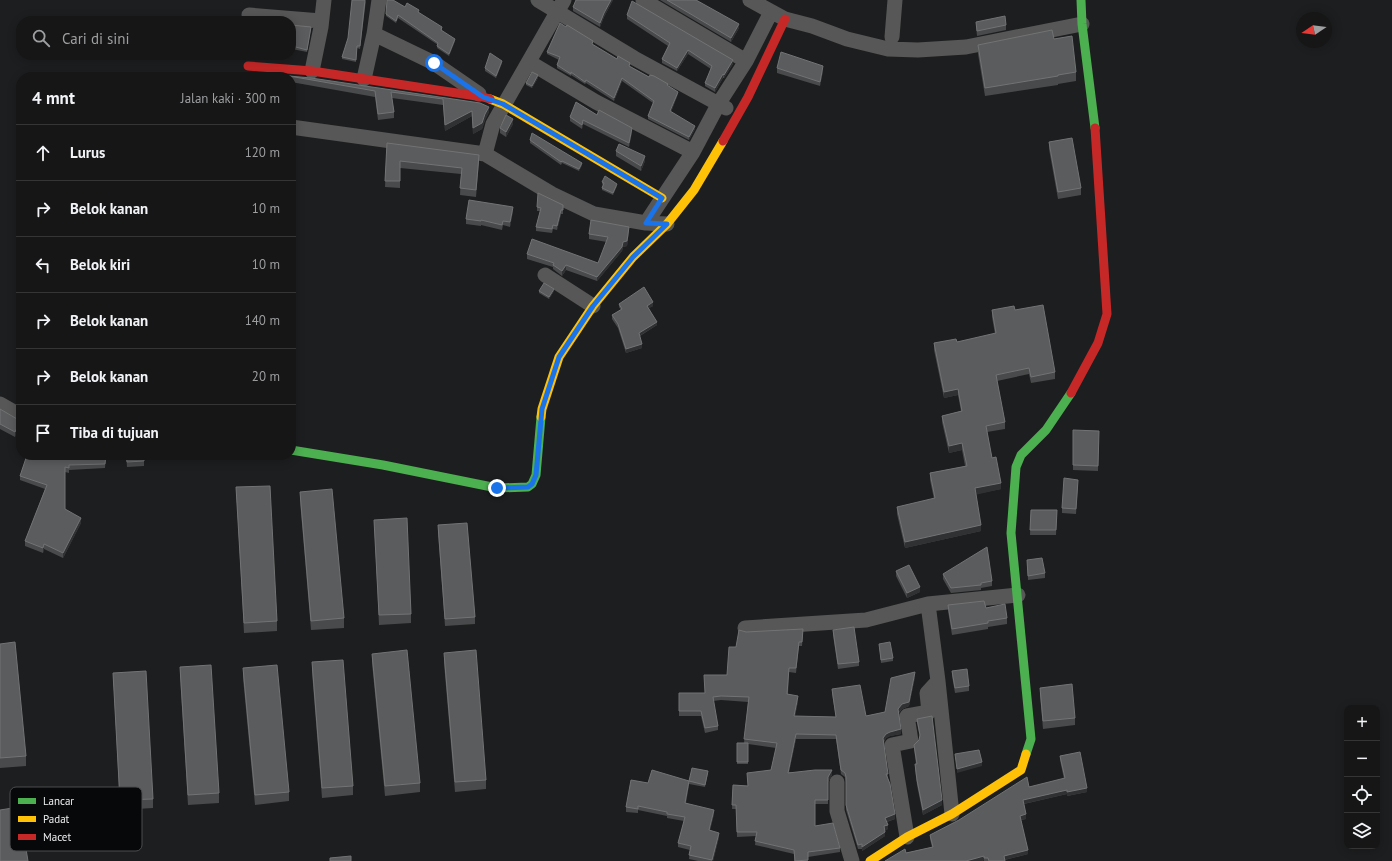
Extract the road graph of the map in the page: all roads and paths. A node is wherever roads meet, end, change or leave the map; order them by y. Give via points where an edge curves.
1 (324, 0) edge
2 (379, 0) edge
3 (538, 0) edge
4 (643, 0) edge
5 (750, 0) edge
6 (895, 0) edge
7 (1081, 0) edge
8 (561, 6) edge
9 (771, 12) junction
10 (249, 15) dead end
11 (261, 16) edge
12 (296, 19) edge
13 (785, 19) junction
14 (321, 21) junction
15 (1082, 24) junction
16 (374, 34) junction
17 (892, 37) dead end
18 (746, 61) junction
19 (529, 62) junction
20 (248, 66) dead end
21 (312, 71) junction
22 (364, 79) junction
23 (483, 97) junction
24 (503, 104) junction
25 (718, 104) junction
26 (738, 116) junction
27 (296, 128) edge
28 (692, 152) junction
29 (485, 154) junction
30 (662, 198) junction
31 (646, 223) junction
32 (667, 224) junction
33 (545, 275) dead end
34 (593, 306) junction
35 (0, 404) edge
36 (16, 413) edge
37 (296, 451) edge
38 (1018, 594) junction
39 (928, 604) junction
40 (745, 628) dead end
41 (938, 681) junction
42 (837, 782) dead end
43 (952, 814) junction
44 (907, 837) junction
45 (852, 861) edge
46 (870, 861) edge

1 - 14 street
2 - 16 street
3 - 8 street
4 - 18 street
5 - 9 street
6 - 17 street
7 - 15 street
8 - 19 street
8 - 25 street via 634,58
9 - 13 street
9 - 18 street
10 - 11 street
12 - 14 street
13 - 15 street via 888,49 918,50 966,47
13 - 26 street
14 - 21 street
15 - 38 street via 1095,124 1107,314 1098,343 1075,387 1046,430 1021,455 1016,467 1011,533
16 - 22 street
16 - 23 street via 434,63
18 - 25 street
19 - 24 street
19 - 28 street via 596,102
20 - 21 street
21 - 22 street
22 - 23 street
23 - 24 street
24 - 29 street via 493,124
24 - 30 street
25 - 26 street
25 - 28 street
26 - 32 street via 694,190
27 - 29 street
28 - 30 street
29 - 31 street via 552,194 594,214
30 - 31 street
31 - 32 street
32 - 34 street via 633,257
33 - 34 street
34 - 37 street via 559,357 542,409 536,475 528,487 497,488
35 - 36 street
38 - 39 street
38 - 43 street via 1031,739 1021,770
39 - 40 street via 866,620
39 - 41 street
41 - 43 street
41 - 44 street via 927,693 929,712 907,716 911,741 892,745
42 - 45 street via 837,811
43 - 44 street
44 - 46 street

